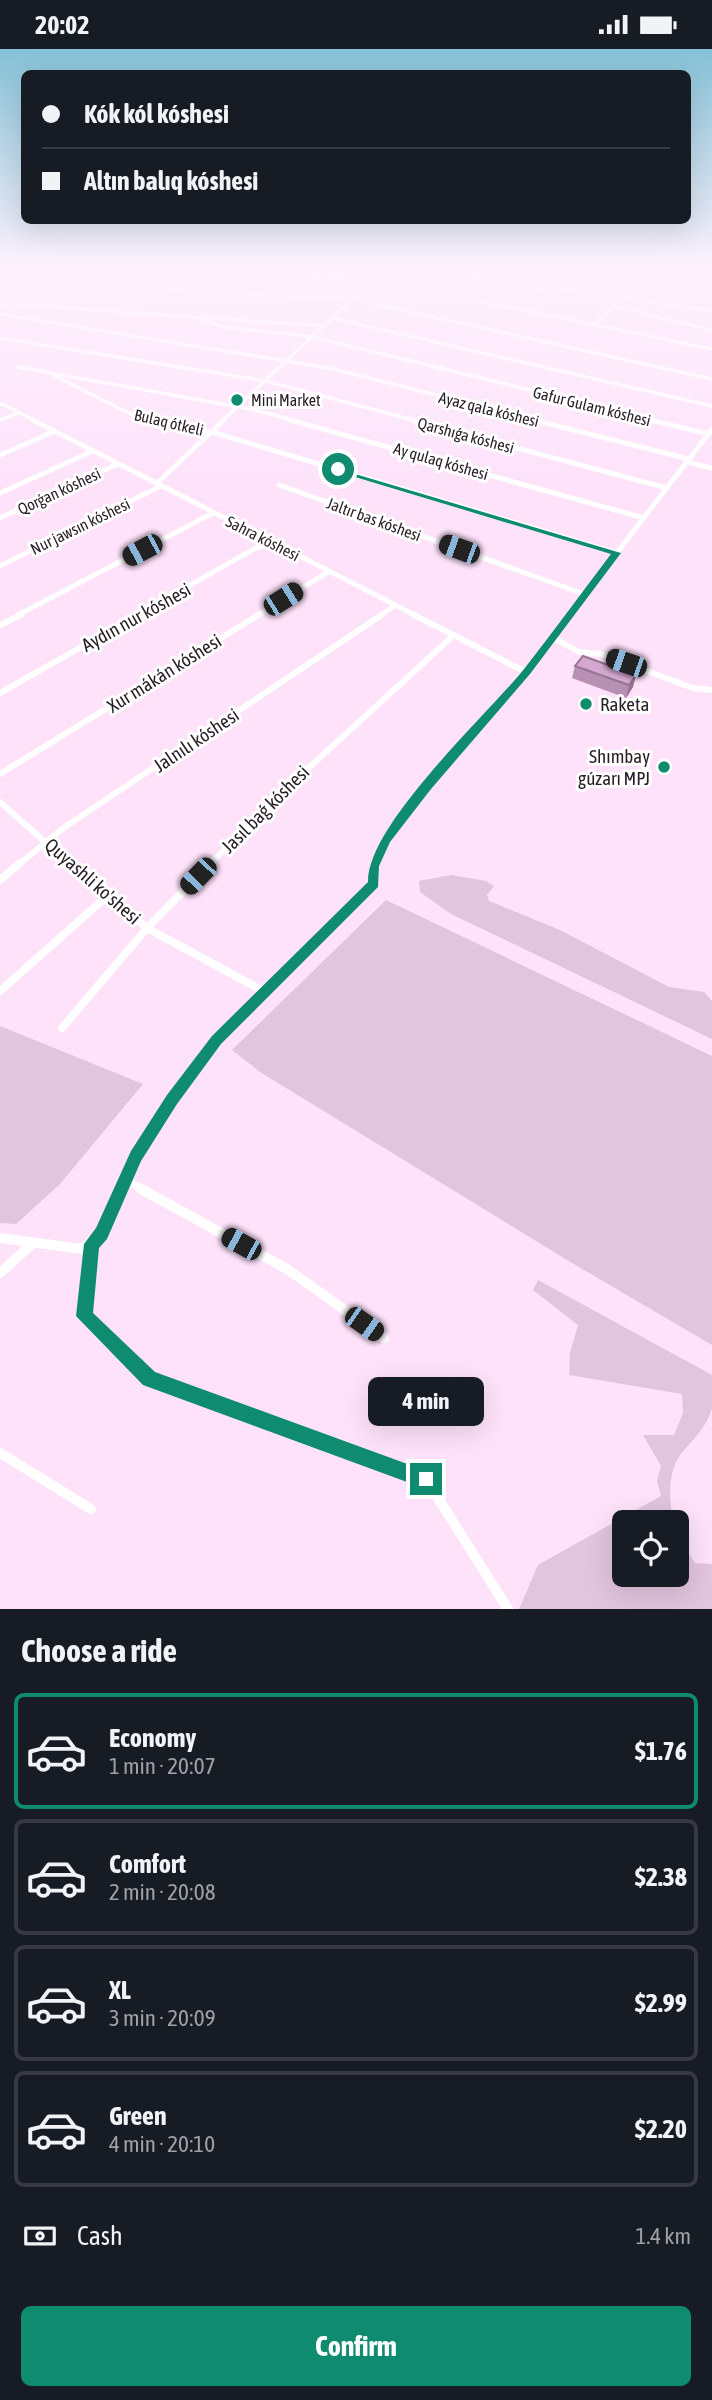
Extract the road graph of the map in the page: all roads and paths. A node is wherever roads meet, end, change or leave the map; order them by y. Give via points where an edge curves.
1 (36, 344) edge
2 (183, 344) edge
3 (306, 344) edge
4 (342, 344) edge
5 (443, 344) edge
6 (554, 344) edge
7 (687, 344) edge
8 (712, 349) edge
9 (288, 361) junction
10 (18, 367) dead end
11 (51, 374) junction
12 (712, 379) edge
13 (266, 381) junction
14 (0, 403) edge
15 (712, 406) edge
16 (238, 407) junction
17 (18, 413) junction
18 (0, 420) edge
19 (55, 431) junction
20 (710, 431) edge
21 (212, 432) junction
22 (93, 451) junction
23 (0, 455) edge
24 (688, 460) junction
25 (118, 464) junction
26 (712, 468) edge
27 (159, 485) junction
28 (279, 485) dead end
29 (667, 488) junction
30 (0, 493) edge
31 (213, 513) junction
32 (644, 518) junction
33 (0, 519) edge
34 (272, 543) junction
35 (617, 553) junction
36 (0, 566) edge
37 (328, 572) junction
38 (587, 594) junction
39 (396, 605) junction
40 (0, 625) edge
41 (454, 635) junction
42 (552, 637) junction
43 (526, 672) junction
44 (712, 690) edge
45 (0, 693) edge
46 (0, 774) edge
47 (0, 802) edge
48 (47, 842) junction
49 (0, 880) edge
50 (106, 897) junction
51 (147, 928) junction
52 (0, 992) edge
53 (265, 992) junction
54 (62, 1028) dead end
55 (125, 1180) junction
56 (0, 1238) edge
57 (32, 1244) junction
58 (92, 1244) junction
59 (0, 1273) edge
60 (384, 1338) dead end
61 (0, 1453) edge
62 (91, 1509) dead end
63 (508, 1609) edge

1 - 13 street, Qarshıǵa kóshesi
2 - 9 street, Ayaz qala kóshesi
3 - 9 street, Nur jawsın kóshesi
4 - 20 street, Gafur Gulam kóshesi
5 - 15 street
6 - 12 street
7 - 8 street
9 - 13 street, Nur jawsın kóshesi
9 - 24 street, Ayaz qala kóshesi
10 - 11 street
11 - 16 street, Ay qulaq kóshesi
11 - 21 street, Bulaq ótkeli via 139,418
13 - 16 street, Nur jawsın kóshesi
13 - 29 street, Qarshıǵa kóshesi
14 - 17 street, Sahra kóshesi
16 - 21 street, Nur jawsın kóshesi
16 - 32 street, Ay qulaq kóshesi
17 - 18 street
17 - 19 street, Sahra kóshesi
19 - 22 street, Sahra kóshesi
19 - 23 street
20 - 24 street
21 - 27 street, Nur jawsın kóshesi
21 - 35 street, Bulaq ótkeli
22 - 25 street, Sahra kóshesi
22 - 30 street
24 - 26 street, Ayaz qala kóshesi
24 - 29 street
25 - 27 street, Sahra kóshesi
25 - 33 street, Qorǵan kóshesi
27 - 31 street, Sahra kóshesi
27 - 36 street, Nur jawsın kóshesi
28 - 38 street, Jaltır bas kóshesi
29 - 32 street
31 - 34 street, Sahra kóshesi
31 - 40 street
32 - 35 street
34 - 37 street, Sahra kóshesi
34 - 45 street, Aydın nur kóshesi
35 - 38 street
37 - 39 street, Sahra kóshesi
37 - 46 street, Xur mákán kóshesi
38 - 42 street
39 - 41 street, Sahra kóshesi
39 - 48 street, Jalnılı kóshesi
41 - 43 street, Sahra kóshesi
41 - 51 street, Jasıl baǵ kóshesi via 267,806
42 - 43 street
42 - 44 street via 579,652 601,654 693,688
43 - 53 street via 386,840 373,866 374,883
47 - 48 street, Quyashli ko'shesi
48 - 49 street, Jalnılı kóshesi
48 - 50 street, Quyashli ko'shesi
50 - 51 street, Quyashli ko'shesi
50 - 52 street
51 - 53 street, Quyashli ko'shesi
51 - 54 street, Jasıl baǵ kóshesi
53 - 55 street via 216,1040 172,1100
55 - 58 street
55 - 60 street via 287,1269
56 - 57 street
57 - 58 street via 82,1249
57 - 59 street
58 - 63 street via 85,1316 149,1379 426,1479
61 - 62 street

